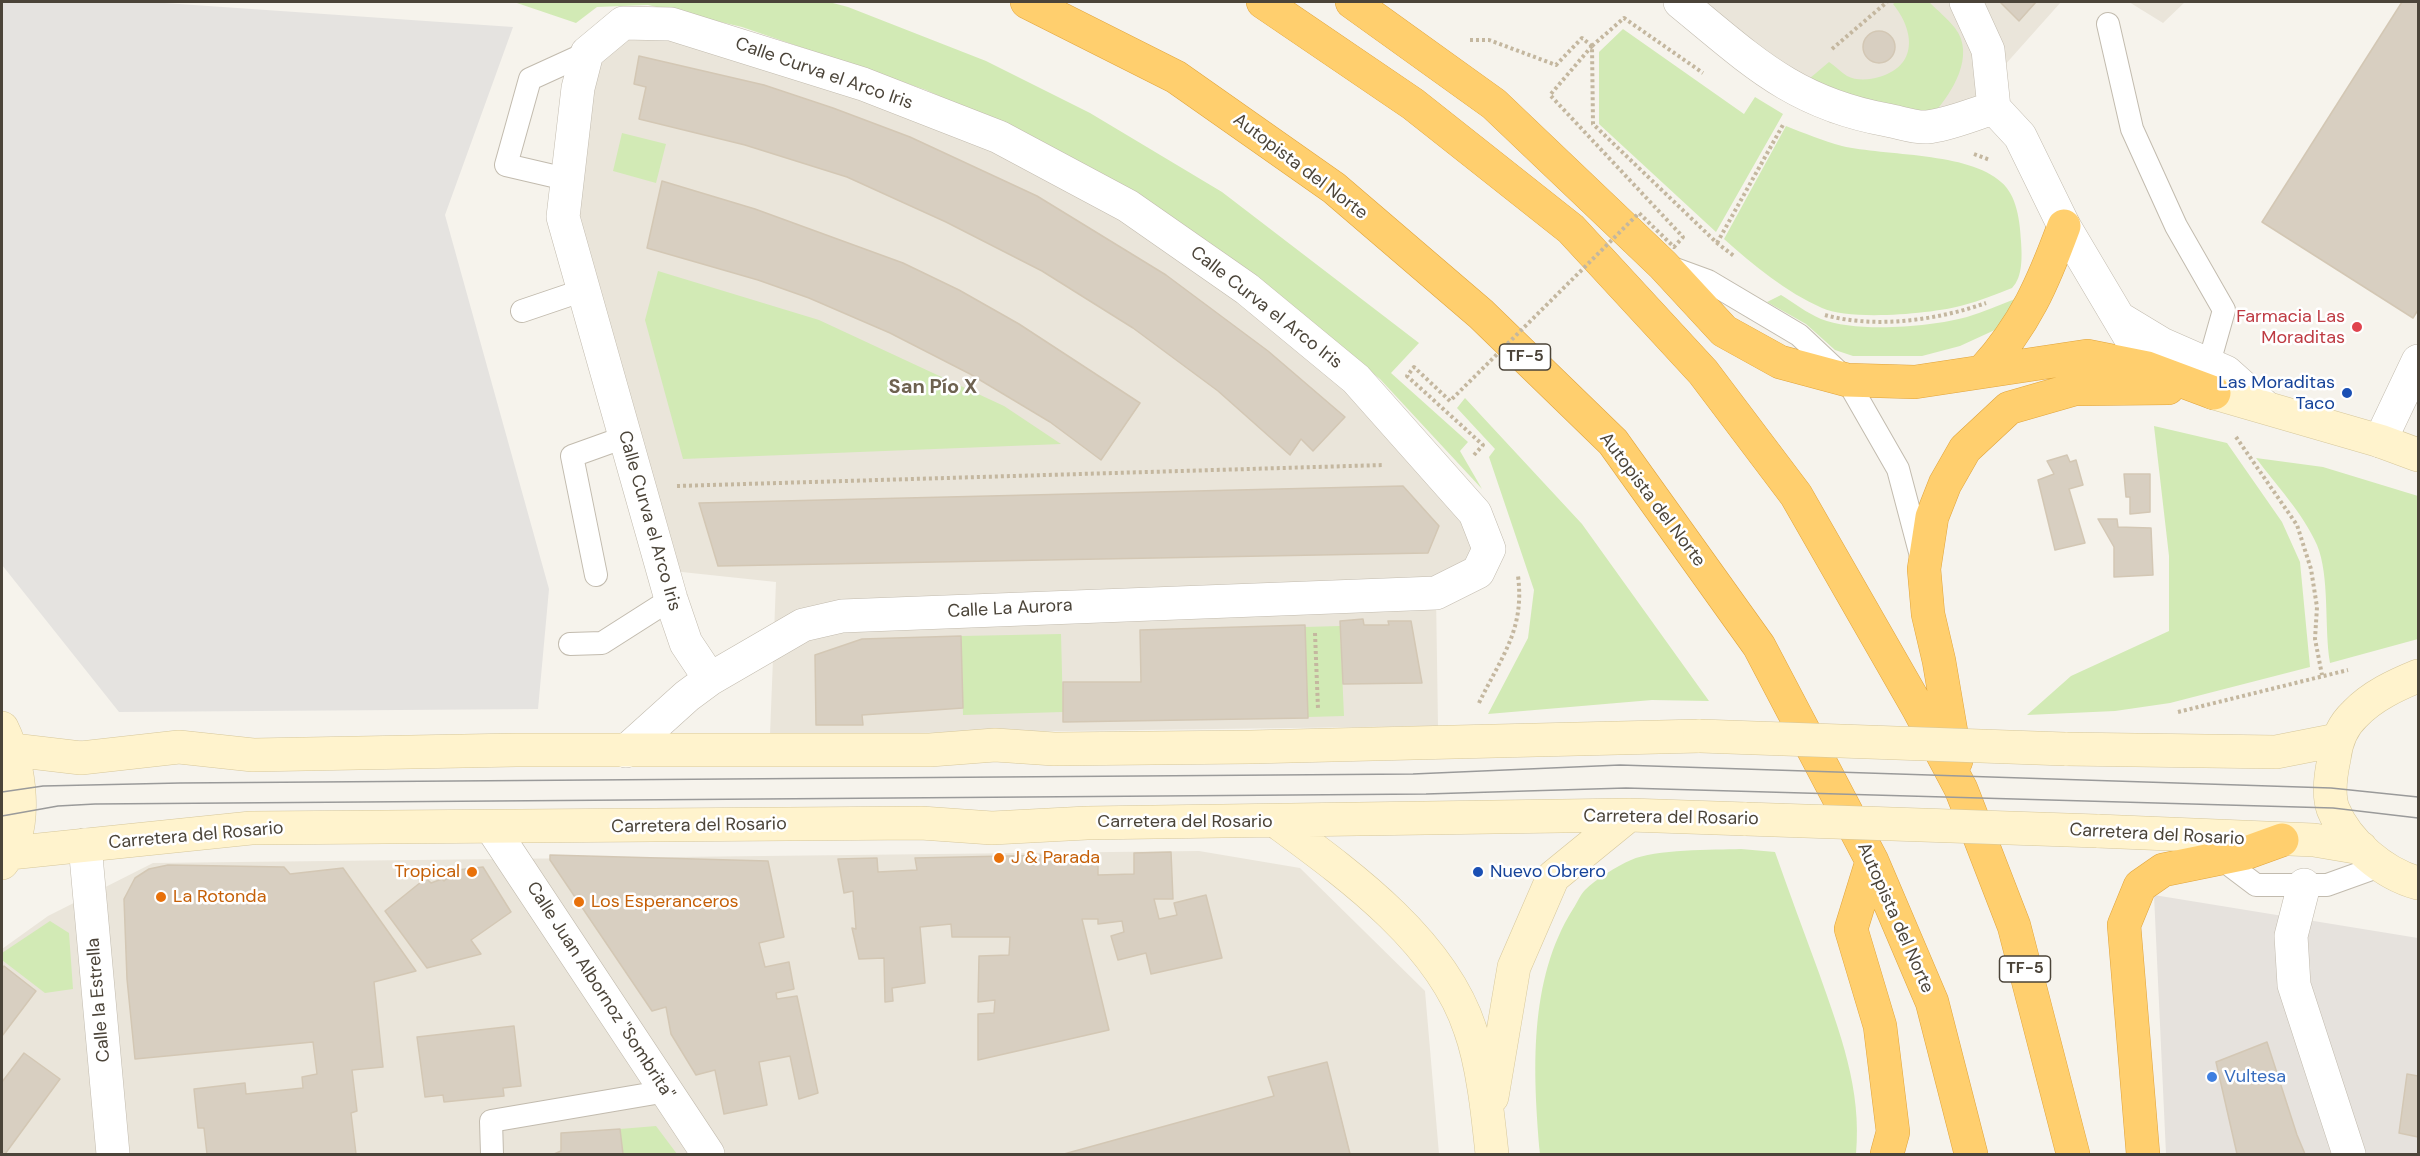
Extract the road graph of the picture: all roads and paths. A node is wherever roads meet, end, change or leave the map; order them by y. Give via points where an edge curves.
1 (1027, 2) edge
2 (1263, 2) edge
3 (1352, 2) edge
4 (1680, 2) edge
5 (1887, 2) edge
6 (1966, 2) edge
7 (2108, 24) dead end
8 (1458, 40) dead end
9 (1592, 46) junction
10 (1832, 50) dead end
11 (587, 53) junction
12 (1711, 78) dead end
13 (1801, 94) junction
14 (1994, 108) junction
15 (1922, 126) junction
16 (1998, 167) dead end
17 (566, 180) junction
18 (2064, 226) junction
19 (1717, 243) junction
20 (1740, 261) dead end
21 (584, 290) junction
22 (1991, 302) dead end
23 (522, 311) dead end
24 (1816, 312) dead end
25 (2116, 316) junction
26 (2418, 361) edge
27 (1983, 370) junction
28 (2153, 378) junction
29 (1847, 380) junction
30 (2217, 384) junction
31 (625, 437) junction
32 (2380, 441) junction
33 (1414, 445) junction
34 (1474, 455) dead end
35 (2418, 455) edge
36 (687, 484) dead end
37 (1924, 569) junction
38 (596, 575) dead end
39 (1436, 593) joint
40 (1313, 597) junction
41 (671, 599) junction
42 (570, 644) dead end
43 (2354, 669) dead end
44 (2322, 675) junction
45 (2418, 676) edge
46 (710, 679) junction
47 (2175, 712) dead end
48 (7, 739) edge
49 (2337, 740) junction
50 (1321, 746) junction
51 (626, 751) junction
52 (1961, 789) junction
53 (1629, 815) junction
54 (1277, 822) junction
55 (492, 828) junction
56 (2193, 836) junction
57 (2282, 840) junction
58 (85, 845) junction
59 (2371, 857) junction
60 (6, 858) edge
61 (2220, 858) junction
62 (1872, 861) junction
63 (2418, 883) edge
64 (2304, 885) junction
65 (667, 1091) junction
66 (1488, 1116) junction
67 (1893, 1147) edge
68 (113, 1155) edge
69 (492, 1155) edge
70 (708, 1155) edge
71 (1492, 1155) edge
72 (1971, 1155) edge
73 (2073, 1155) edge
74 (2144, 1155) edge
75 (2349, 1155) edge

1 - 62 highway, Autopista del Norte / TF-5 via 1176,77 1334,188 1481,314 1613,442 1759,646
2 - 52 highway, TF-5 via 1413,104 1571,229 1703,372 1796,495
3 - 29 highway via 1494,104 1663,265 1724,331 1780,362
4 - 13 street via 1761,68
5 - 10 path
6 - 14 street via 1988,50
7 - 30 lane via 2132,129 2176,226 2224,310
8 - 9 path via 1489,40 1556,65 1582,38
9 - 12 path via 1624,18
9 - 19 path via 1593,124
9 - 34 path, bridge via 1550,95 1683,237 1674,247 1639,213 1450,401 1414,367 1407,376 1483,445
11 - 17 street, Calle Curva el Arco Iris via 578,88
11 - 17 lane via 530,79 506,165
11 - 33 street, Calle Curva el Arco Iris via 623,23 671,24 863,84 999,136 1128,206 1247,289 1356,379
13 - 15 street via 1859,115
13 - 19 path
14 - 15 street
14 - 18 street via 2020,136
15 - 16 path
17 - 21 street, Calle Curva el Arco Iris via 563,217
18 - 25 street
18 - 27 highway via 2040,291
19 - 20 path
21 - 23 lane
21 - 31 street, Calle Curva el Arco Iris
22 - 24 path via 1961,312 1907,320 1843,320
25 - 28 street
25 - 30 street
26 - 32 street
27 - 28 highway via 2087,356
27 - 29 highway via 1915,382
28 - 30 highway
28 - 37 highway via 2075,389 2009,408 1965,449 1945,484 1932,517
29 - 37 lane via 1898,469
30 - 32 main road via 2263,405
30 - 44 path via 2237,440 2297,525 2311,569 2317,607 2315,639
31 - 38 lane via 572,456
31 - 41 street, Calle Curva el Arco Iris
32 - 35 main road
33 - 36 path via 1380,467
33 - 39 street, Calle Curva el Arco Iris via 1474,513 1490,549 1478,572
37 - 52 highway via 1928,614
39 - 40 street, Calle La Aurora
40 - 46 street, Calle La Aurora via 842,616 803,625
40 - 50 path
41 - 42 lane via 602,643
41 - 46 street, Calle Curva el Arco Iris via 686,643
43 - 44 path
44 - 47 path
45 - 49 main road via 2391,687 2354,714
46 - 51 street, Calle La Aurora
48 - 51 main road via 81,758 179,747 253,755
48 - 60 main road via 21,812
49 - 50 main road, bridge via 2277,752 1700,736
49 - 59 main road via 2331,770 2333,808
50 - 51 main road via 1054,749 994,745 930,750
52 - 73 highway, TF-5 via 2014,926
53 - 54 main road, Carretera del Rosario
53 - 56 main road, Carretera del Rosario, bridge
53 - 66 main road via 1553,877 1514,967
54 - 55 main road, Carretera del Rosario via 992,828 921,823
54 - 66 main road via 1356,880 1439,965 1470,1028
55 - 58 main road, Carretera del Rosario via 252,828
55 - 65 street, Calle Juan Albornoz "Sombrita"
56 - 57 main road, Carretera del Rosario
56 - 61 lane
57 - 59 main road, Carretera del Rosario via 2314,840
57 - 61 highway
58 - 60 main road, Carretera del Rosario
58 - 68 street, Calle la Estrella
59 - 63 main road, Carretera del Rosario
59 - 64 lane via 2327,885
61 - 64 lane via 2256,885
61 - 74 highway via 2163,870 2140,886 2124,925
62 - 67 highway via 1851,929 1880,1026
62 - 72 highway, Autopista del Norte / TF-5 via 1932,1002
64 - 75 street via 2291,936 2294,985
65 - 69 lane via 491,1121
65 - 70 street, Calle Juan Albornoz "Sombrita"
66 - 71 main road

